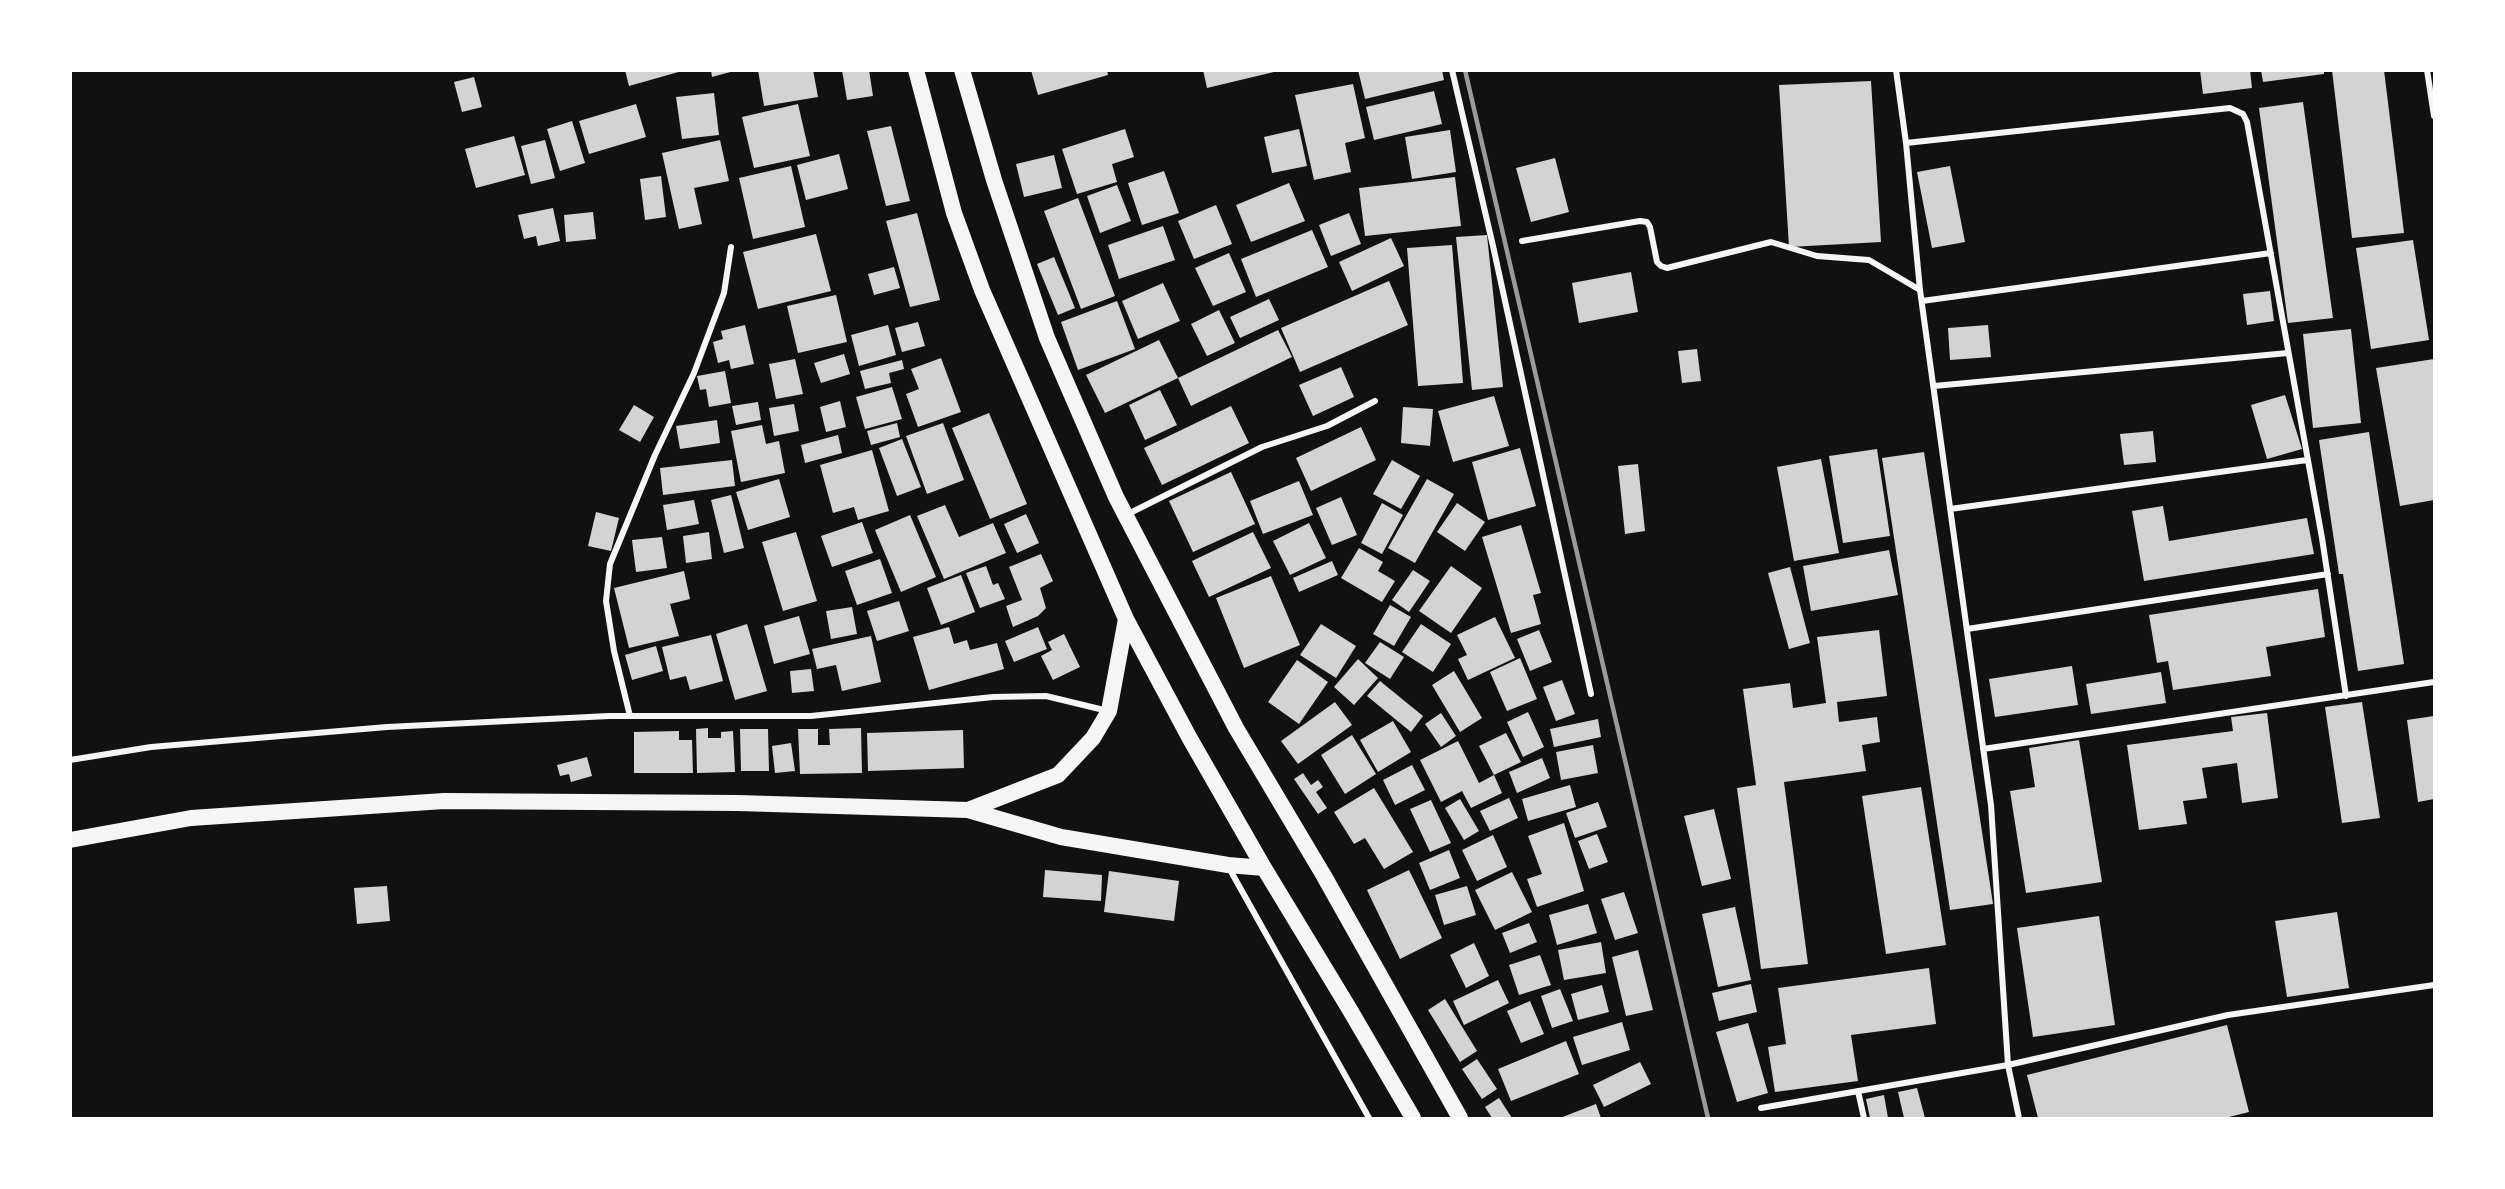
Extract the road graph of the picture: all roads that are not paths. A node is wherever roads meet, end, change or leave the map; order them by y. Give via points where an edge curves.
1 (916, 70) edge
2 (962, 70) edge
3 (1452, 70) edge
4 (1896, 70) edge
5 (2427, 70) edge
6 (2434, 116) edge
7 (1906, 143) junction
8 (1522, 241) dead end
9 (730, 247) dead end
10 (2271, 253) junction
11 (1920, 290) junction
12 (1922, 301) junction
13 (2288, 353) junction
14 (1934, 386) junction
15 (1375, 401) dead end
16 (2307, 460) junction
17 (1950, 509) junction
18 (1125, 515) junction
19 (2328, 574) junction
20 (1126, 619) junction
21 (1967, 629) junction
22 (2434, 682) edge
23 (1591, 694) dead end
24 (2346, 696) junction
25 (1109, 711) junction
26 (630, 716) junction
27 (1983, 749) junction
28 (70, 760) edge
29 (969, 810) junction
30 (70, 840) edge
31 (1228, 865) junction
32 (1264, 868) junction
33 (2434, 985) edge
34 (2008, 1065) junction
35 (1858, 1091) junction
36 (1761, 1108) dead end
37 (1370, 1119) edge
38 (1413, 1119) edge
39 (1460, 1119) edge
40 (1864, 1119) edge
41 (2019, 1119) edge

1 - 20 highway via 954,213 982,290
2 - 18 highway via 1047,339
3 - 23 street via 1497,245
4 - 7 street
5 - 6 street
7 - 10 street via 2237,110 2247,122
7 - 11 street
8 - 11 street via 1640,221 1650,227 1657,262 1667,268 1771,242 1817,256 1869,260
9 - 26 street via 724,293 694,373 610,564 606,601
10 - 12 street
10 - 13 street
11 - 12 street
12 - 14 street
13 - 14 street
13 - 16 street
14 - 17 street
15 - 18 street via 1327,426 1262,447
16 - 17 street
16 - 19 street
17 - 21 street
18 - 39 highway via 1236,728
19 - 21 street
19 - 24 street
20 - 25 highway
20 - 32 highway
21 - 27 street
22 - 24 street
24 - 27 street
25 - 26 street via 1046,696 993,697 811,716
25 - 29 highway via 1093,738 1058,775
26 - 28 street via 387,727 151,747
27 - 34 street via 1991,805
29 - 30 highway via 738,803 444,801 191,818
29 - 31 highway via 1061,837
31 - 32 highway
31 - 37 street
32 - 38 highway
33 - 34 street via 2228,1015
34 - 35 street
34 - 41 street
35 - 36 street
35 - 40 street

